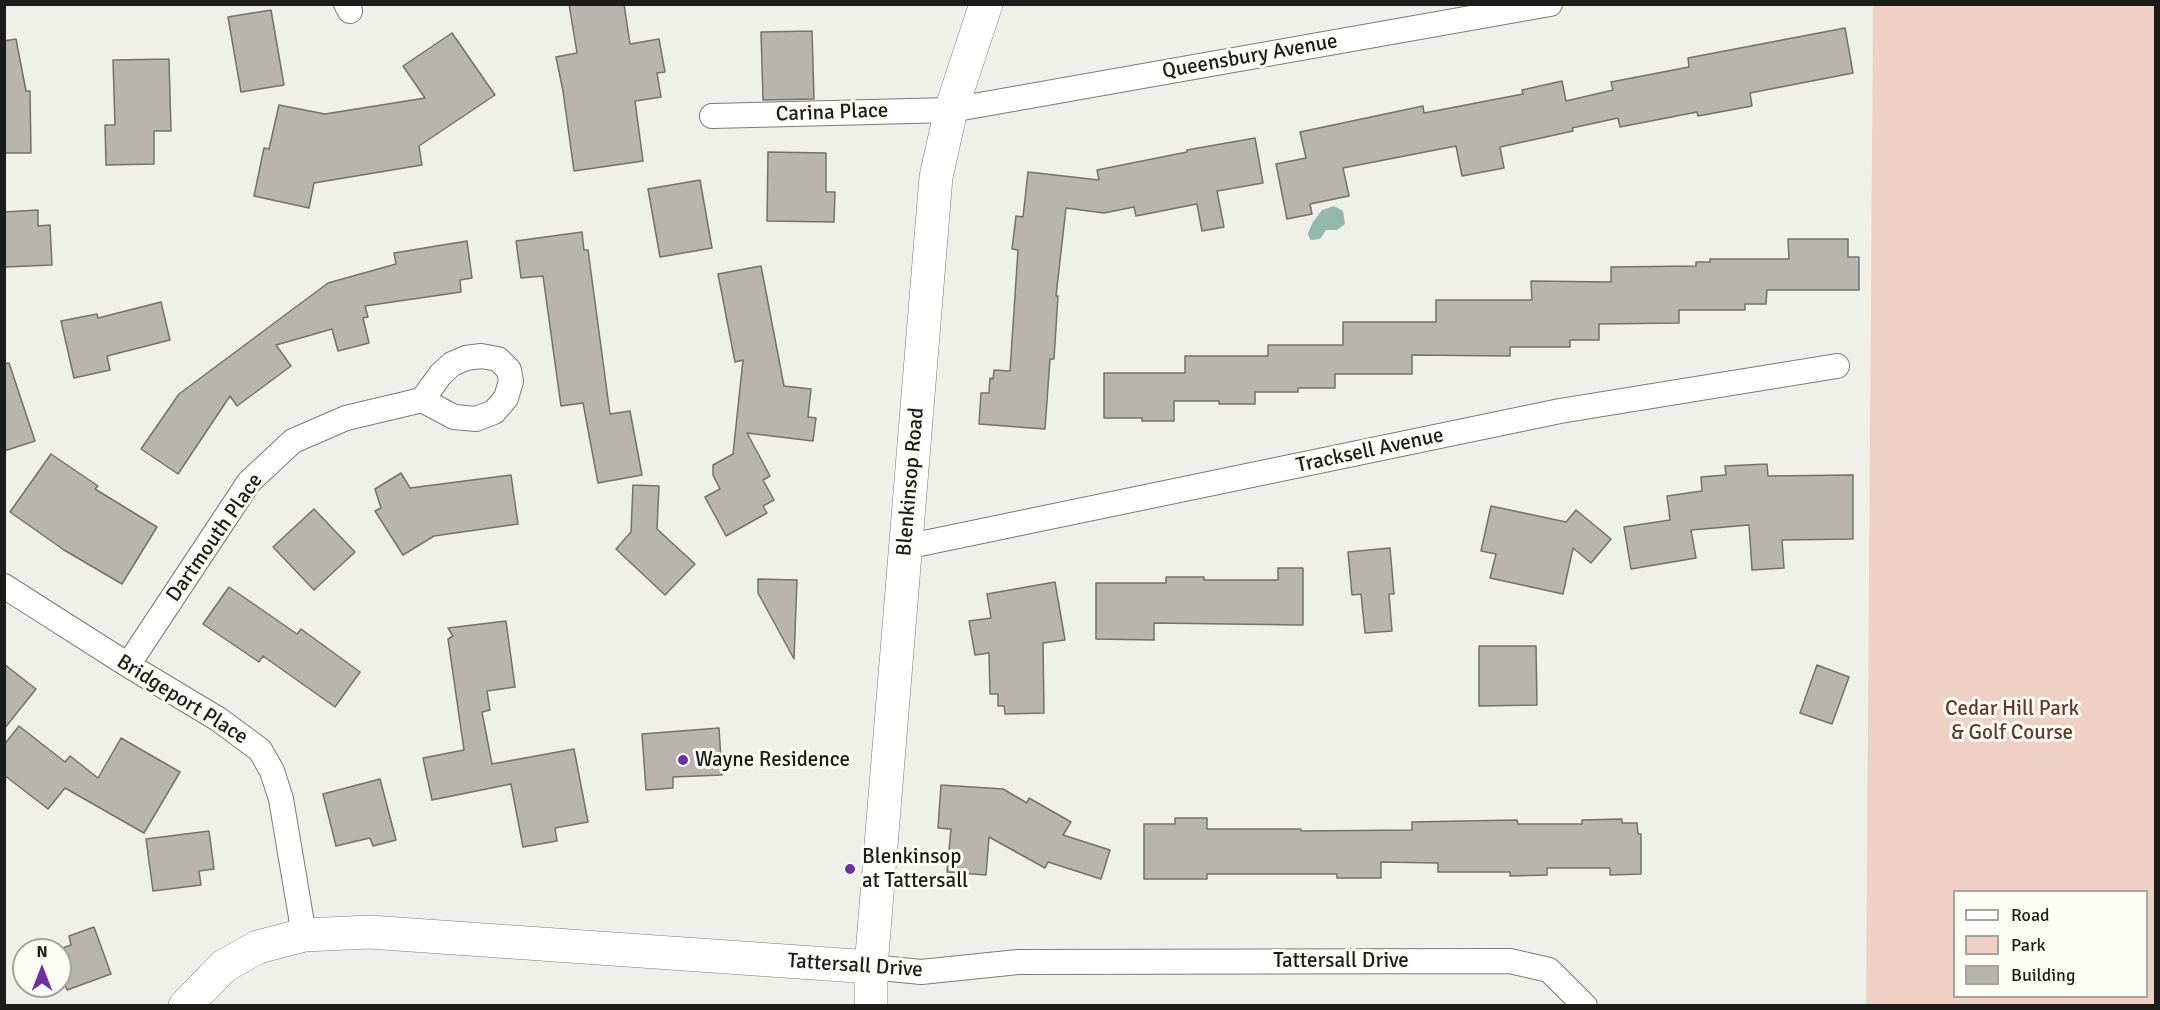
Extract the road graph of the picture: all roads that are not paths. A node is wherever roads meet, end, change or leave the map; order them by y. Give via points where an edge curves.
1 (986, 4) edge
2 (1550, 4) edge
3 (951, 110) junction
4 (712, 116) dead end
5 (1837, 366) dead end
6 (422, 400) dead end
7 (905, 547) junction
8 (4, 586) edge
9 (128, 666) junction
10 (304, 935) junction
11 (871, 967) junction
12 (185, 1005) edge
13 (872, 1005) edge
14 (1585, 1005) edge

1 - 3 street, Blenkinsop Road
2 - 3 street, Queensbury Avenue
3 - 4 street, Carina Place
3 - 7 street, Blenkinsop Road via 936,177
5 - 7 street, Tracksell Avenue via 1560,411
6 - 9 street, Dartmouth Place via 346,418 293,441 249,482
7 - 11 street, Blenkinsop Road
8 - 9 street, Bridgeport Place
9 - 10 street, Bridgeport Place via 218,719 260,750 272,771 280,799
10 - 11 street, Tattersall Drive via 369,932
10 - 12 street, Tattersall Drive via 258,947 224,966
11 - 13 street, Blenkinsop Road
11 - 14 street, Tattersall Drive via 921,972 1018,962 1510,961 1548,970

